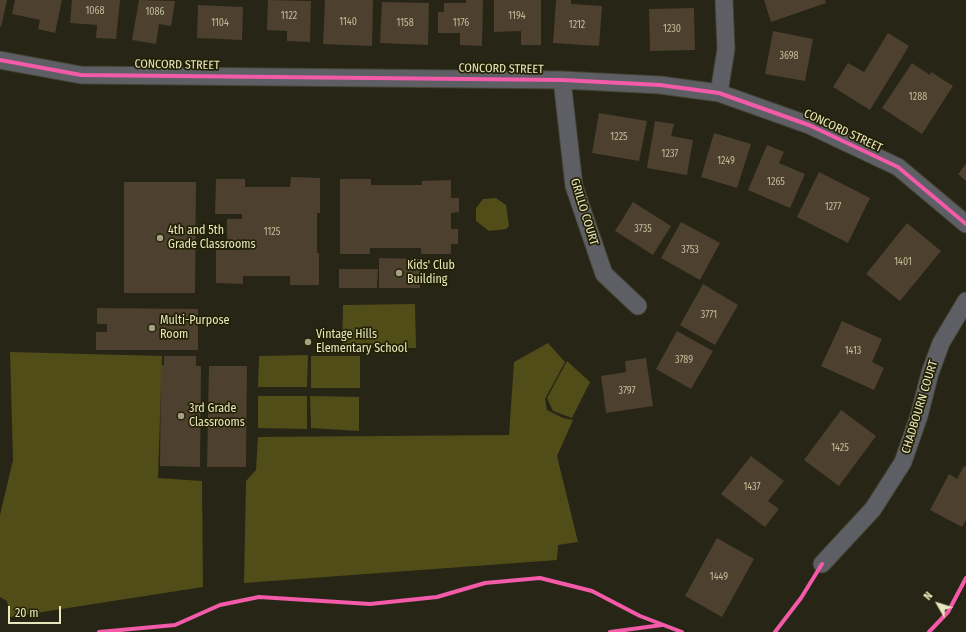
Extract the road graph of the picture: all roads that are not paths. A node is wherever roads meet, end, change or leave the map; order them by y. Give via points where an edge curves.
1 (724, 0) edge
2 (0, 60) edge
3 (562, 80) junction
4 (719, 93) junction
5 (966, 224) edge
6 (966, 302) edge
7 (638, 306) dead end
8 (822, 564) dead end

1 - 4 street via 726,49
2 - 3 street, CONCORD STREET via 81,74
3 - 4 street, CONCORD STREET via 660,84
3 - 7 street, GRILLO COURT via 574,186 604,274
4 - 5 street, CONCORD STREET via 809,125 898,167
6 - 8 street, CHADBOURN COURT via 941,342 903,462 873,509

